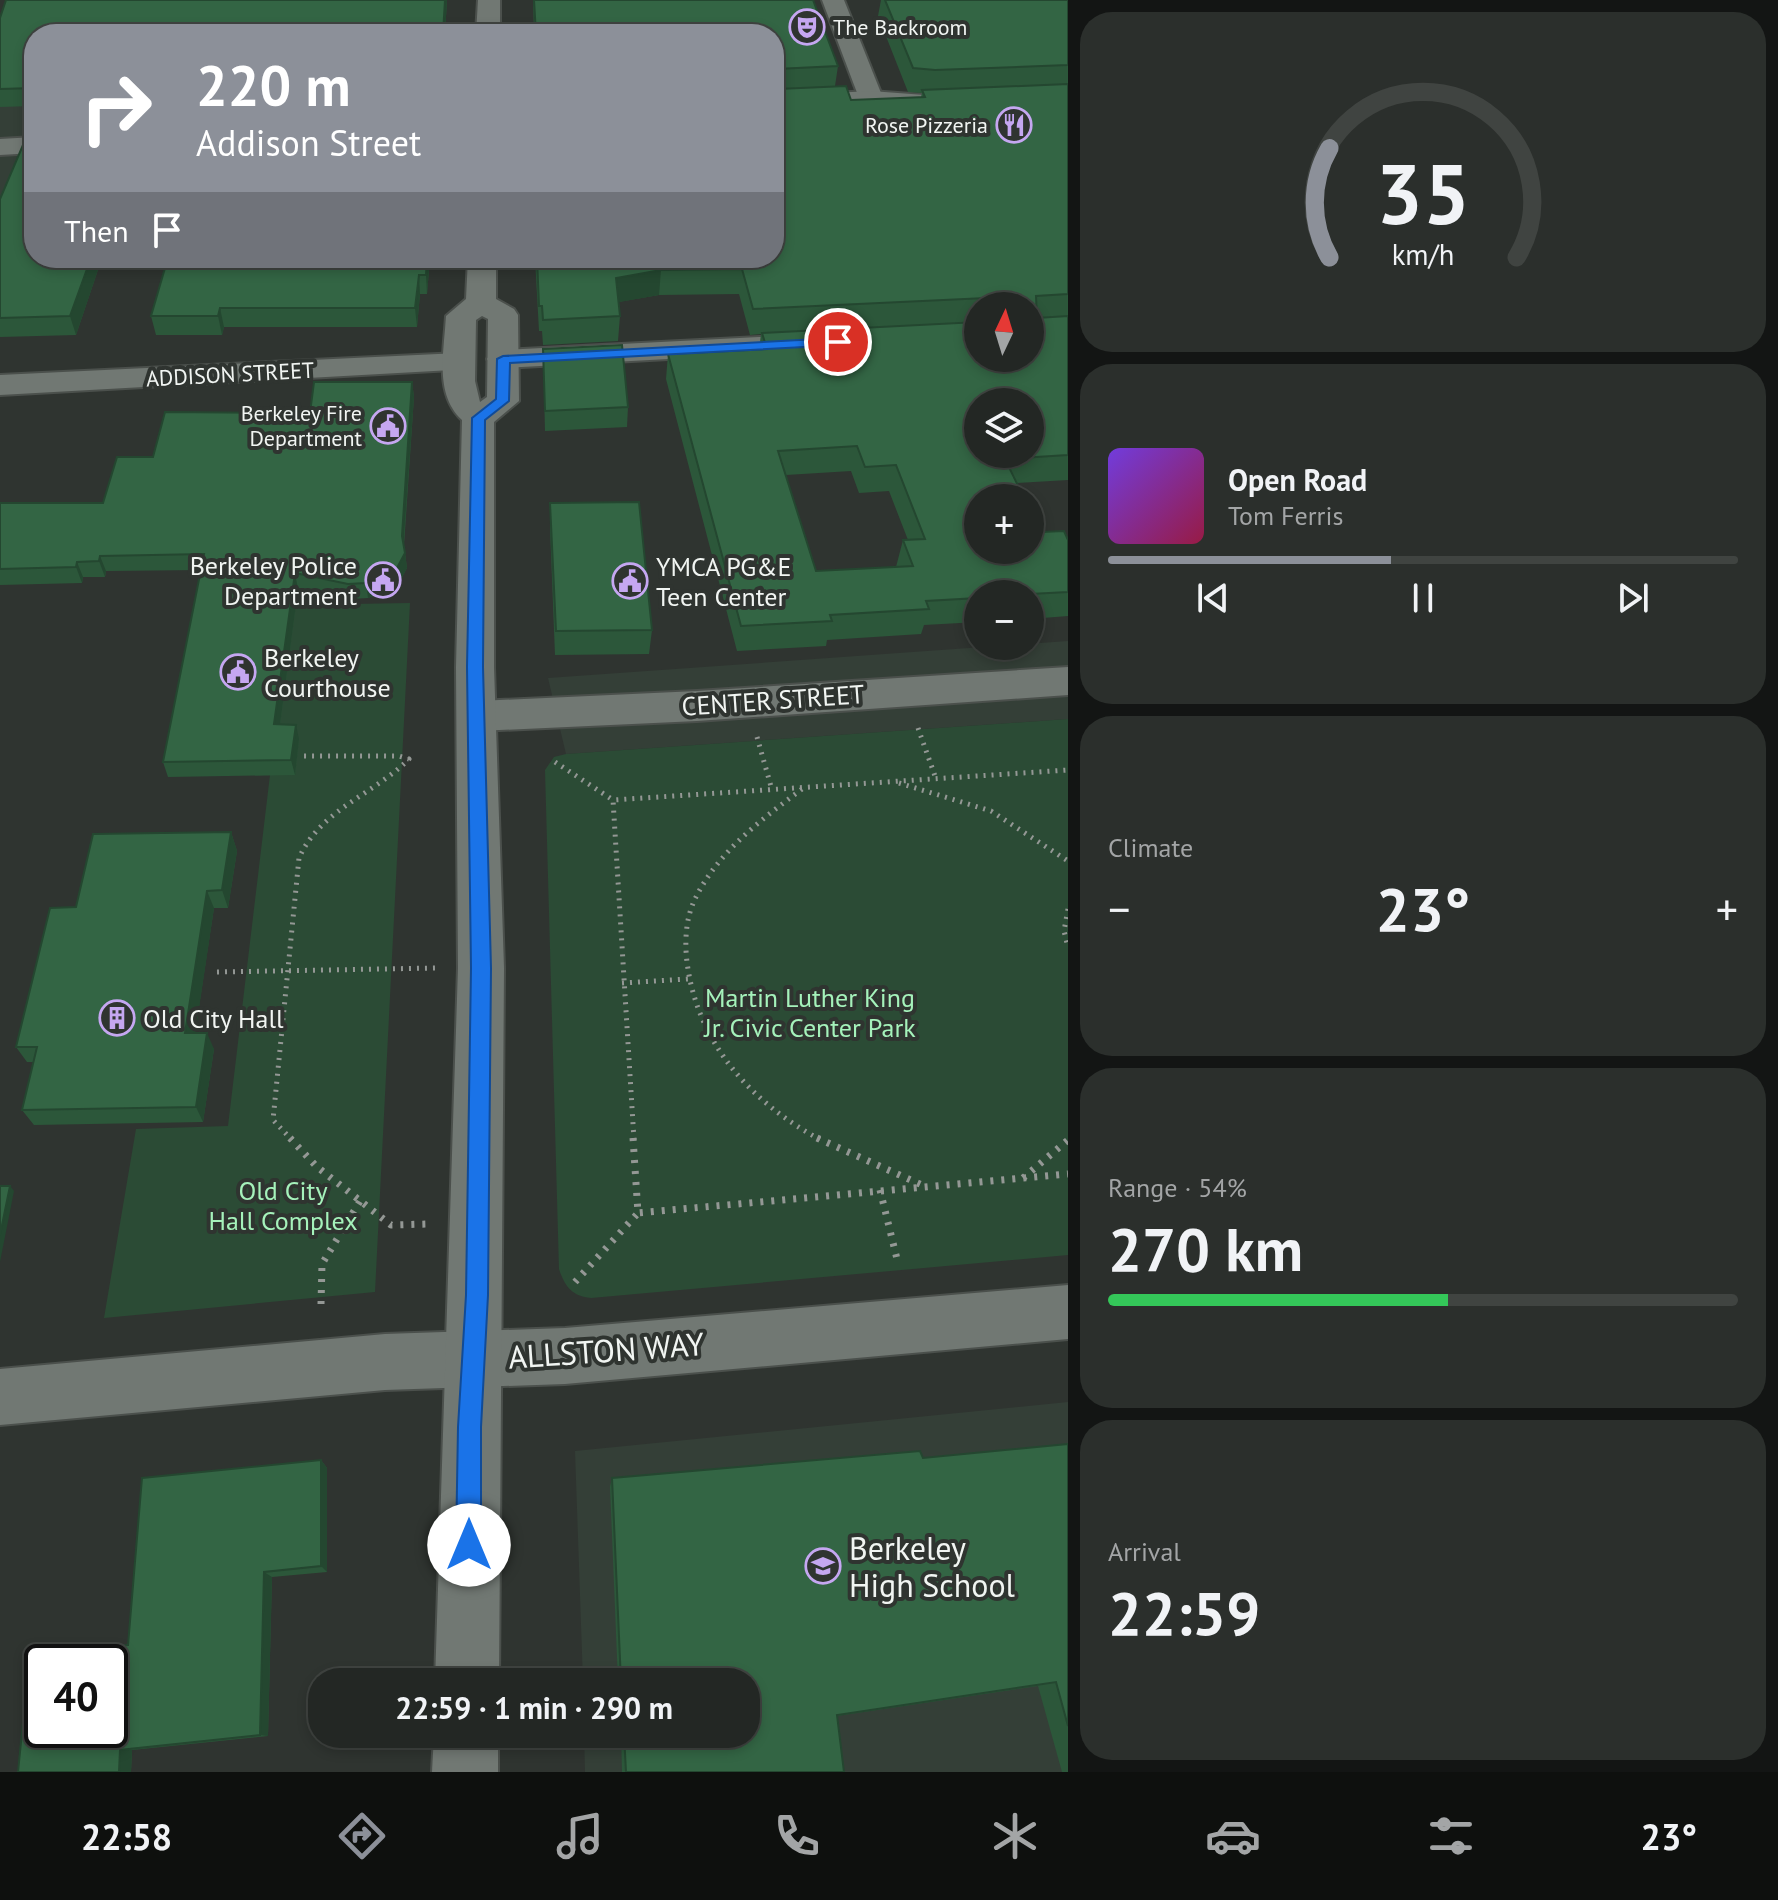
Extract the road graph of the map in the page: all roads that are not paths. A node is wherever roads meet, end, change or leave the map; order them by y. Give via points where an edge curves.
1 (489, 0) edge
2 (833, 0) edge
3 (488, 24) edge
4 (953, 95) edge
5 (871, 98) junction
6 (784, 102) edge
7 (24, 123) edge
8 (0, 124) edge
9 (24, 146) edge
10 (0, 147) edge
11 (482, 268) edge
12 (481, 303) junction
13 (852, 341) edge
14 (503, 359) junction
15 (459, 362) junction
16 (0, 385) edge
17 (478, 418) junction
18 (1068, 681) edge
19 (478, 716) junction
20 (1068, 1312) edge
21 (473, 1358) junction
22 (0, 1397) edge
23 (467, 1668) edge
24 (466, 1748) edge
25 (465, 1772) edge

1 - 3 street
2 - 5 street
4 - 5 street via 905,103
5 - 6 street
7 - 8 street
9 - 10 street
11 - 12 street
12 - 14 street via 503,315
12 - 15 street via 461,316
13 - 14 street
14 - 17 street via 503,401
15 - 16 street, ADDISON STREET
15 - 17 street via 462,403
17 - 19 street
18 - 19 street, CENTER STREET
19 - 21 street via 481,968
20 - 21 street, ALLSTON WAY via 565,1356
21 - 22 street, ALLSTON WAY
21 - 23 street
24 - 25 street

